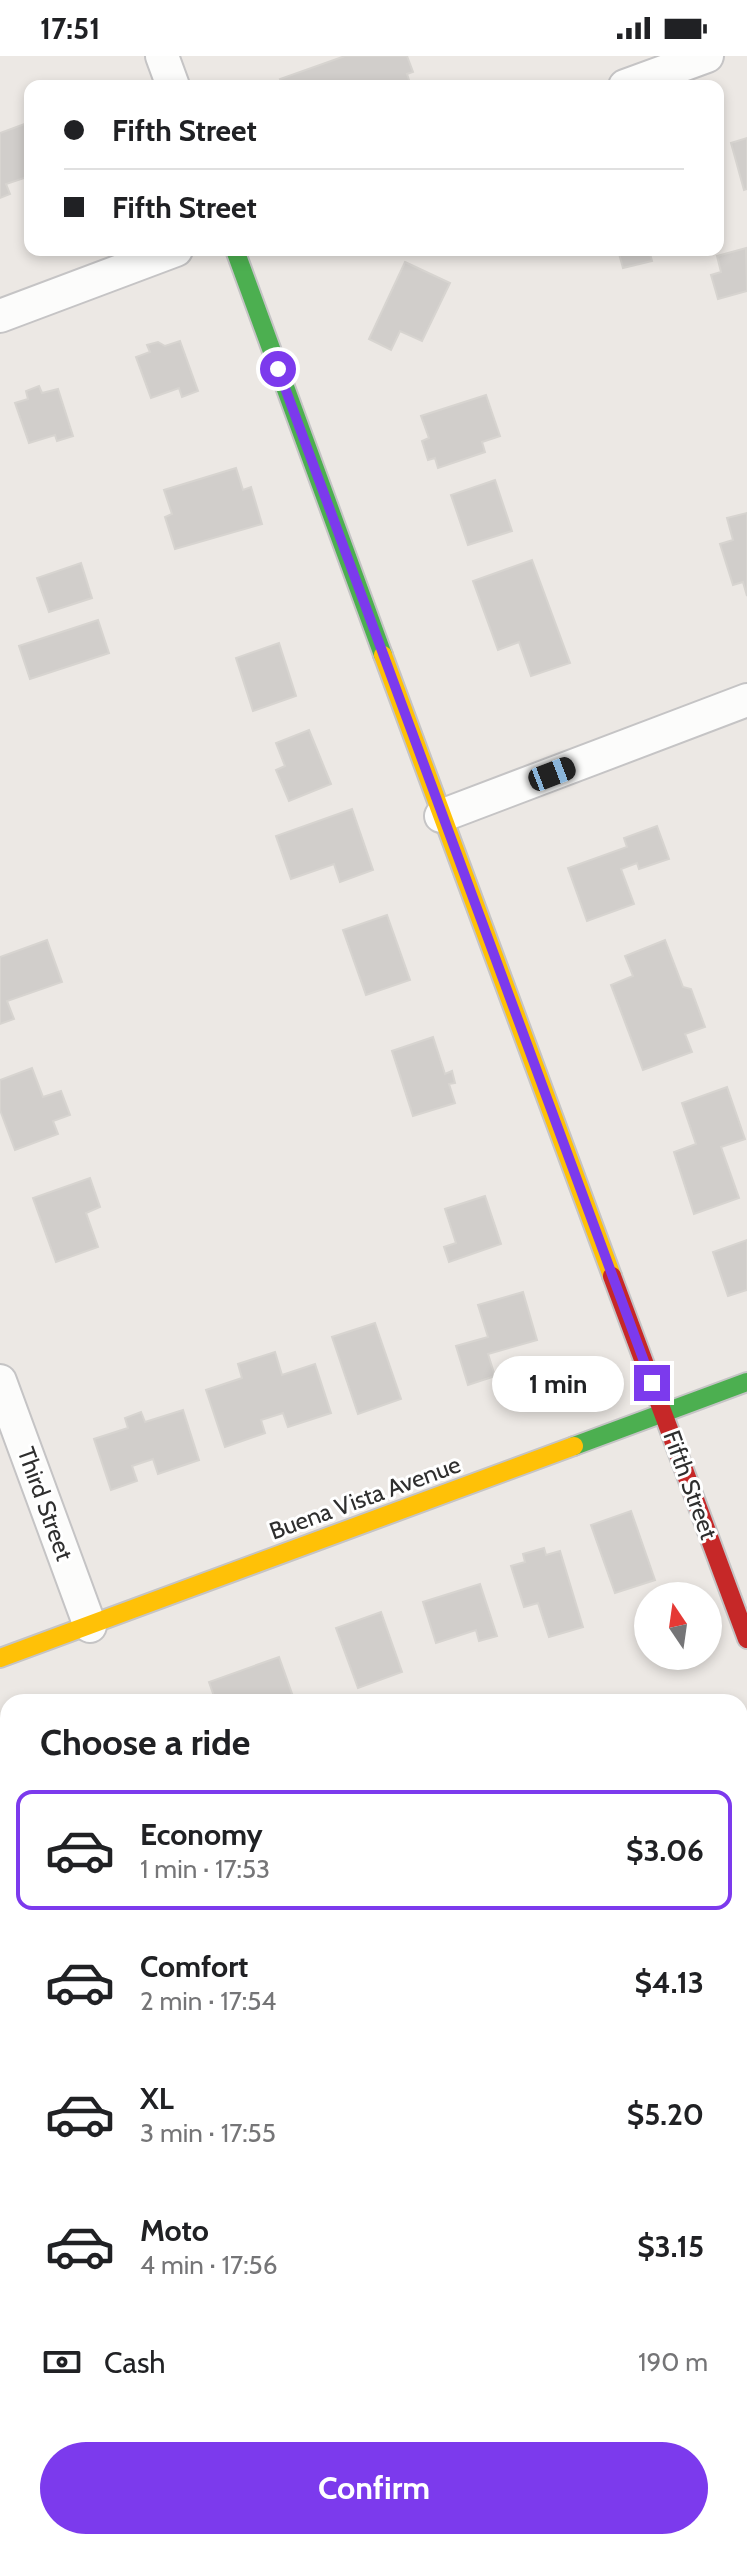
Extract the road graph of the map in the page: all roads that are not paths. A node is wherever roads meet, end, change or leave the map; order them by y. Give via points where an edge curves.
1 (162, 56) edge
2 (707, 56) edge
3 (171, 80) edge
4 (641, 80) edge
5 (160, 256) edge
6 (237, 256) edge
7 (0, 316) edge
8 (747, 700) edge
9 (441, 816) junction
10 (0, 1381) edge
11 (747, 1382) edge
12 (663, 1413) junction
13 (90, 1626) junction
14 (747, 1639) edge
15 (0, 1658) edge

1 - 3 street
2 - 4 street
5 - 7 street
6 - 9 street, Fifth Street
8 - 9 street
9 - 12 street, Fifth Street
10 - 13 street, Third Street
11 - 12 street, Buena Vista Avenue
12 - 13 street, Buena Vista Avenue
12 - 14 street, Fifth Street
13 - 15 street, Buena Vista Avenue

